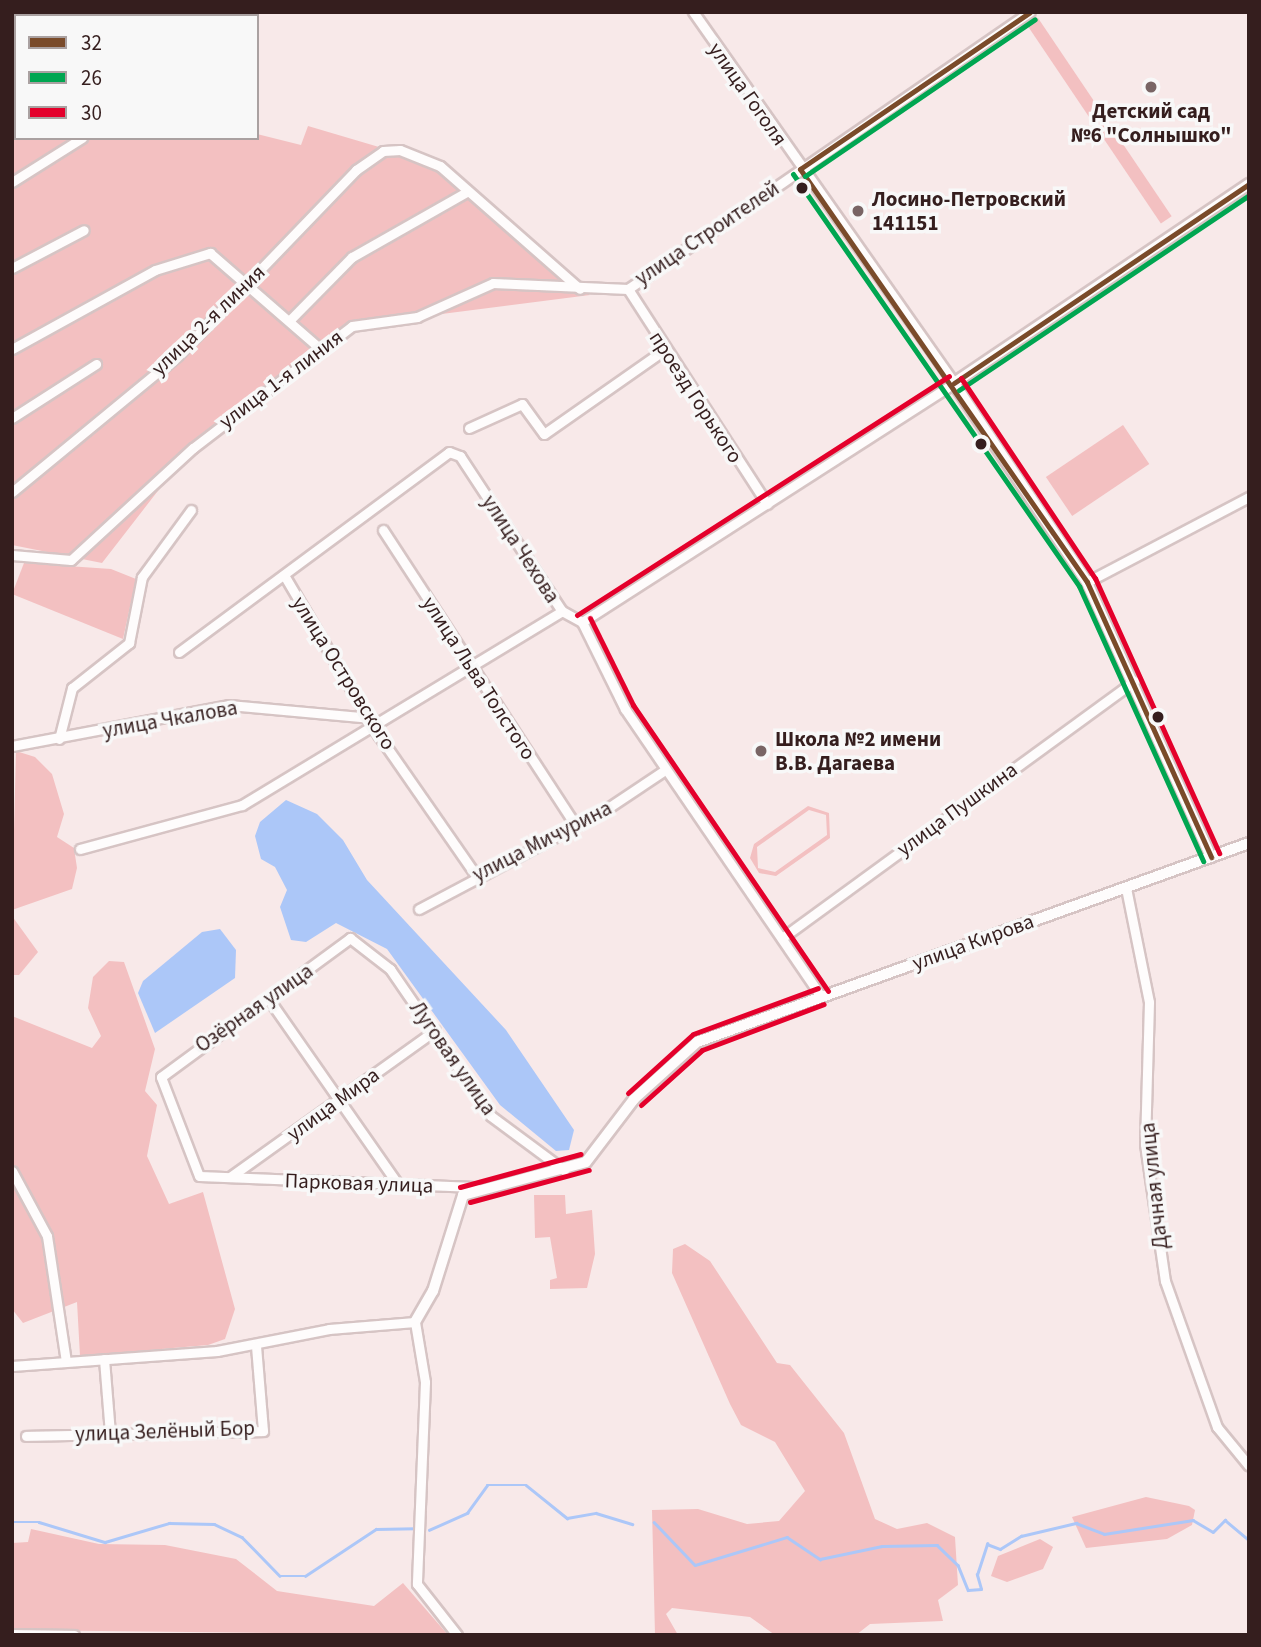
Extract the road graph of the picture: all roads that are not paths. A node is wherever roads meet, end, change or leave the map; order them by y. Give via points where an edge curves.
1 (693, 12) edge
2 (1030, 12) edge
3 (79, 140) edge
4 (800, 169) junction
5 (12, 182) edge
6 (1249, 184) edge
7 (468, 191) junction
8 (84, 230) dead end
9 (12, 268) edge
10 (247, 283) junction
11 (580, 289) junction
12 (628, 289) junction
13 (290, 320) junction
14 (317, 346) junction
15 (12, 349) edge
16 (664, 350) junction
17 (96, 364) dead end
18 (954, 383) junction
19 (12, 418) edge
20 (469, 428) dead end
21 (12, 492) edge
22 (1249, 497) edge
23 (766, 504) junction
24 (191, 510) dead end
25 (383, 530) dead end
26 (12, 555) edge
27 (284, 575) junction
28 (1087, 582) junction
29 (562, 611) junction
30 (582, 622) junction
31 (178, 652) dead end
32 (472, 668) junction
33 (1134, 681) junction
34 (372, 722) junction
35 (59, 739) junction
36 (12, 746) edge
37 (665, 771) junction
38 (576, 825) junction
39 (1249, 843) edge
40 (80, 849) dead end
41 (1211, 857) junction
42 (475, 874) junction
43 (1126, 888) junction
44 (419, 909) dead end
45 (347, 938) joint
46 (782, 938) junction
47 (821, 996) junction
48 (270, 1000) junction
49 (435, 1030) junction
50 (339, 1101) junction
51 (595, 1153) joint
52 (12, 1171) edge
53 (565, 1171) junction
54 (199, 1175) joint
55 (230, 1177) junction
56 (399, 1186) junction
57 (475, 1188) junction
58 (415, 1322) junction
59 (256, 1345) junction
60 (104, 1359) junction
61 (66, 1362) junction
62 (12, 1366) edge
63 (110, 1434) junction
64 (26, 1436) dead end
65 (1249, 1466) edge
66 (12, 1634) edge
67 (74, 1635) edge
68 (457, 1635) edge

1 - 4 street, улица Гоголя
2 - 4 street, улица Строителей
3 - 5 street
4 - 12 street, улица Строителей
4 - 18 street, улица Гоголя
6 - 18 street
7 - 10 street, улица 2-я линия via 433,161 400,150 367,160
7 - 11 street
7 - 13 street via 352,257
8 - 9 street
10 - 13 street
10 - 15 street via 214,254 155,270
10 - 21 street, улица 2-я линия via 178,355
11 - 12 street, улица 1-я линия
11 - 14 street, улица 1-я линия via 484,285 424,315 352,326
12 - 16 street, проезд Горького
13 - 14 street
14 - 26 street, улица 1-я линия via 66,562
16 - 20 street via 544,434 522,404
16 - 23 street, проезд Горького
17 - 19 street
18 - 23 street
18 - 28 street, улица Гоголя
22 - 28 street
23 - 30 street
24 - 35 street via 142,578 129,643 72,688
25 - 32 street, улица Льва Толстого
27 - 29 street, улица Чехова via 449,452 460,456
27 - 31 street
27 - 34 street, улица Островского
28 - 33 street, улица Гоголя
29 - 30 street, улица Чехова
29 - 32 street
30 - 37 street
32 - 34 street
32 - 38 street, улица Льва Толстого
33 - 41 street, улица Гоголя
33 - 46 street, улица Пушкина
34 - 35 street, улица Чкалова via 229,705
34 - 40 street via 243,805
34 - 42 street, улица Островского
35 - 36 street, улица Чкалова
37 - 38 street, улица Мичурина
37 - 46 street
38 - 42 street, улица Мичурина
39 - 41 street, улица Кирова
41 - 43 street, улица Кирова
42 - 44 street, улица Мичурина
43 - 47 street, улица Кирова
43 - 65 street, Дачная улица via 1149,1002 1145,1144 1165,1281 1217,1427
45 - 48 street, Озёрная улица
45 - 49 street, Луговая улица via 384,962
46 - 47 street
47 - 51 street, улица Кирова via 697,1042 634,1099
48 - 50 street
48 - 54 street, Озёрная улица via 161,1077
49 - 50 street, улица Мира
49 - 53 street, Луговая улица via 491,1116
50 - 55 street, улица Мира
50 - 56 street
51 - 53 street, Парковая улица
52 - 61 street via 47,1236
53 - 57 street, Парковая улица
54 - 55 street, Парковая улица
55 - 56 street, Парковая улица
56 - 57 street, Парковая улица
57 - 58 street via 454,1210 447,1254
58 - 59 street via 329,1329
58 - 68 street via 425,1381 417,1584
59 - 60 street
59 - 63 street, улица Зелёный Бор via 263,1431
60 - 61 street
60 - 63 street
61 - 62 street
63 - 64 street, улица Зелёный Бор
66 - 67 street

